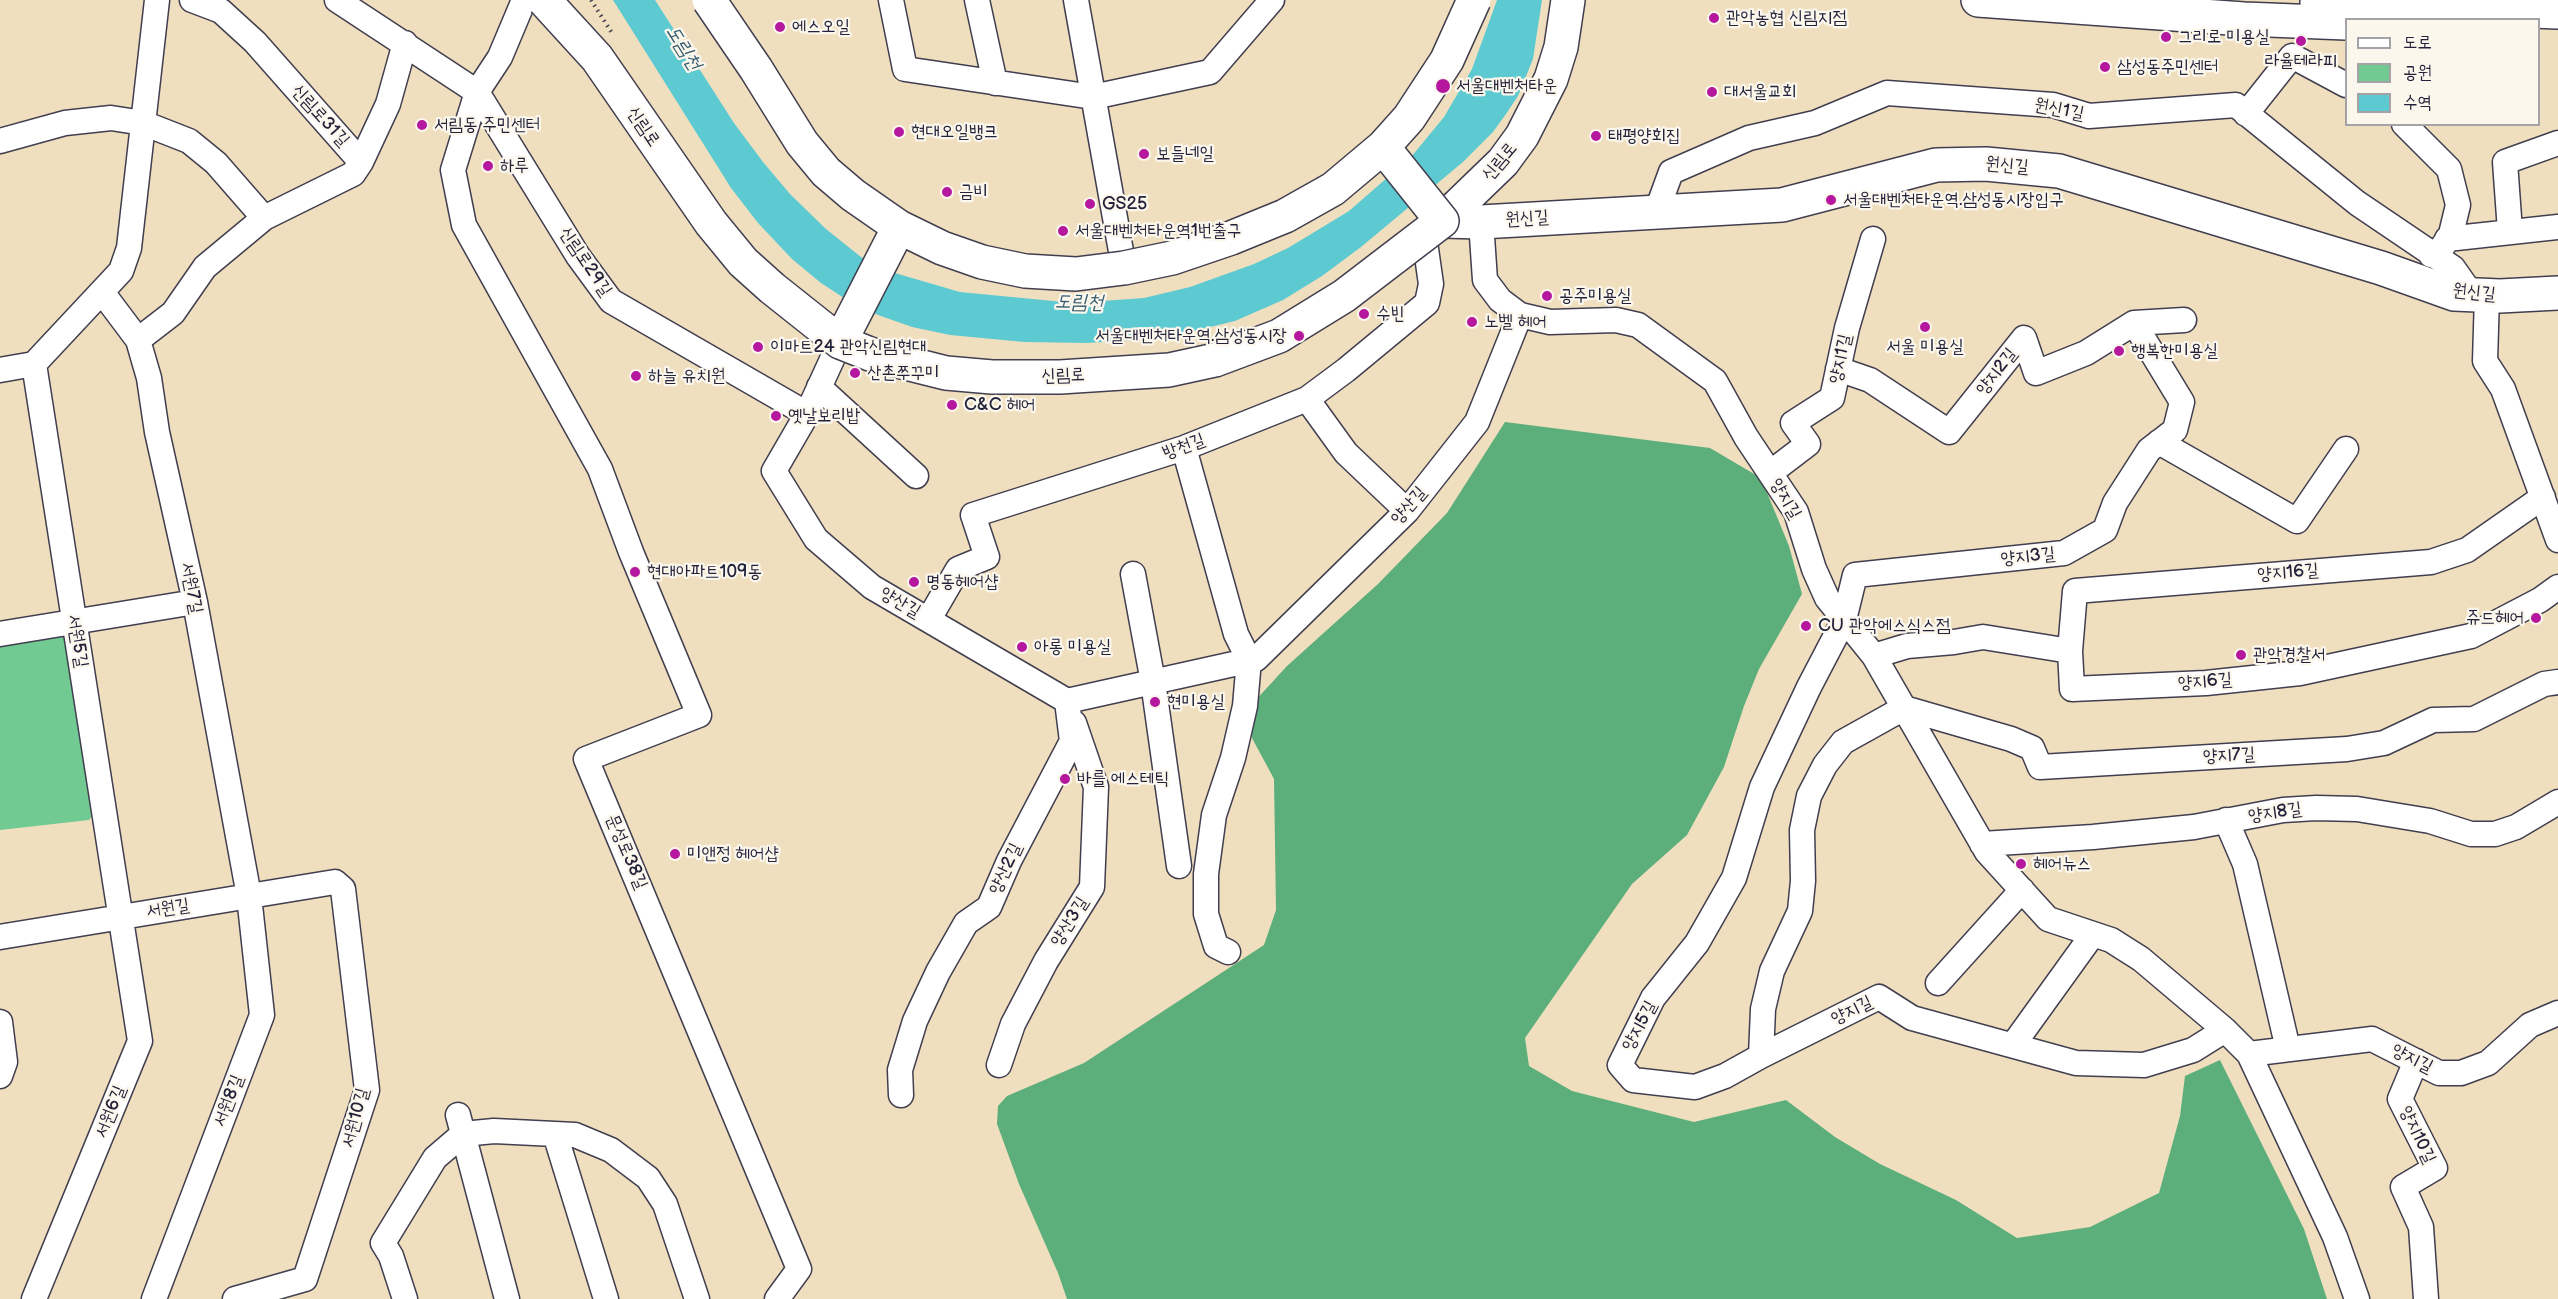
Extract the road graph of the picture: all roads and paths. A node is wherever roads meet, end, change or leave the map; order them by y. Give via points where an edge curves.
1 (157, 0) edge
2 (192, 0) edge
3 (337, 0) edge
4 (524, 0) edge
5 (544, 0) edge
6 (591, 0) edge
7 (709, 0) edge
8 (891, 0) edge
9 (977, 0) edge
10 (1076, 0) edge
11 (1272, 0) edge
12 (1474, 0) edge
13 (1590, 0) edge
14 (1978, 0) edge
15 (2208, 0) edge
16 (2391, 3) edge
17 (1566, 11) edge
18 (2558, 12) edge
19 (2345, 23) edge
20 (2540, 32) edge
21 (2558, 33) edge
22 (616, 40) dead end
23 (405, 43) junction
24 (995, 83) junction
25 (2345, 85) edge
26 (477, 92) junction
27 (1093, 97) junction
28 (2246, 114) junction
29 (143, 123) junction
30 (2406, 126) edge
31 (0, 141) edge
32 (2558, 143) edge
33 (1383, 147) junction
34 (361, 162) junction
35 (1656, 213) junction
36 (264, 218) junction
37 (1481, 222) junction
38 (899, 227) junction
39 (2558, 227) edge
40 (1433, 228) junction
41 (2510, 231) junction
42 (1873, 239) dead end
43 (2439, 247) junction
44 (1124, 268) junction
45 (102, 292) junction
46 (2558, 293) edge
47 (2480, 295) junction
48 (1520, 315) junction
49 (2184, 320) dead end
50 (2134, 323) junction
51 (138, 339) junction
52 (840, 342) junction
53 (34, 364) junction
54 (1838, 369) junction
55 (0, 370) edge
56 (819, 387) junction
57 (1307, 399) junction
58 (807, 414) junction
59 (2159, 442) junction
60 (1184, 448) junction
61 (2346, 449) dead end
62 (1770, 473) junction
63 (915, 476) dead end
64 (2549, 502) edge
65 (1407, 511) junction
66 (2558, 540) edge
67 (1133, 574) dead end
68 (2558, 587) edge
69 (195, 602) junction
70 (928, 619) junction
71 (1844, 620) junction
72 (74, 622) junction
73 (0, 634) edge
74 (2070, 651) junction
75 (1874, 656) junction
76 (1250, 660) junction
77 (1153, 682) junction
78 (2558, 682) edge
79 (1067, 701) junction
80 (1904, 708) junction
81 (2558, 802) edge
82 (2226, 820) junction
83 (1982, 844) junction
84 (1179, 866) dead end
85 (336, 882) joint
86 (2022, 890) junction
87 (249, 896) junction
88 (120, 917) junction
89 (2093, 934) junction
90 (0, 937) edge
91 (1228, 952) dead end
92 (1938, 983) dead end
93 (2558, 1013) edge
94 (0, 1022) edge
95 (2225, 1030) junction
96 (2013, 1045) junction
97 (2288, 1049) junction
98 (2248, 1054) junction
99 (1761, 1056) junction
100 (2416, 1060) junction
101 (999, 1065) dead end
102 (0, 1076) edge
103 (901, 1095) dead end
104 (460, 1124) junction
105 (555, 1134) junction
106 (308, 1289) edge
107 (34, 1299) edge
108 (154, 1299) edge
109 (235, 1299) edge
110 (405, 1299) edge
111 (507, 1299) edge
112 (606, 1299) edge
113 (697, 1299) edge
114 (777, 1299) edge
115 (2357, 1299) edge
116 (2426, 1299) edge

1 - 29 street
2 - 34 street, 신림로31길 via 221,11 255,42
3 - 23 street, 신림로29길
4 - 26 street via 500,57
5 - 52 main road, 신림로, bridge via 597,58 743,262
6 - 22 path
7 - 38 main road, bridge via 802,143 853,195
8 - 24 street via 905,69
9 - 24 street
10 - 27 street
11 - 27 street via 1210,72
12 - 33 main road, bridge via 1430,89
13 - 17 main road
14 - 19 main road
15 - 16 main road
16 - 18 main road
17 - 40 main road, 신림로 via 1551,78 1522,136 1503,162
20 - 21 main road
23 - 26 street, 신림로29길
23 - 34 street via 388,104
24 - 27 street
25 - 28 street via 2292,56
26 - 58 street, 신림로29길 via 610,301
26 - 114 street, 문성로38길 via 453,170 464,225 600,469 699,715 586,759 799,1269
27 - 44 street
28 - 35 street, 원신1길 via 2236,105 2089,116 2053,105 1887,93 1815,123 1749,138 1671,172
28 - 43 street, 원신1길 via 2356,203
29 - 31 street via 111,118 65,123
29 - 36 street via 189,141 216,163
29 - 45 street via 129,248 121,271
30 - 43 street via 2449,169 2458,205
32 - 41 street via 2505,162
33 - 40 main road, bridge
33 - 44 main road, bridge via 1333,189 1285,216 1172,258
34 - 36 street, 신림로31길 via 353,174
35 - 37 main road, 원신길
35 - 47 main road, 원신길 via 1782,205 1936,165 2059,171 2381,268 2454,294
36 - 51 street, 신림로31길 via 205,267 173,312
37 - 40 main road, 원신길
37 - 48 street, 양지길 via 1485,280 1500,300
38 - 44 main road, bridge via 982,262 1025,271 1076,274
38 - 52 main road, bridge
39 - 41 street
40 - 52 main road, 신림로, bridge via 1344,296 1279,336 1215,360 1169,370 992,377 946,373 902,363
40 - 57 street, 방천길 via 1427,303
41 - 43 street
42 - 54 street, 양지1길
43 - 47 street, 원신1길 via 2452,268
45 - 51 street, 서원7길
45 - 53 street
46 - 47 main road, 원신길
47 - 64 street via 2485,361 2503,389
48 - 62 street, 양지길 via 1550,322 1616,320 1638,325 1715,381
48 - 65 street, 양산길 via 1477,422
49 - 50 street, 양지2길
50 - 54 street, 양지2길 via 2086,353 2036,373 2024,338 1949,432 1870,380
50 - 59 street, 양지3길 via 2182,402 2175,430
51 - 69 street, 서원7길
52 - 56 street, 양산길
53 - 55 street
53 - 72 street, 서원5길
54 - 62 street, 양지1길 via 1832,398 1793,423 1808,444
56 - 58 street, 양산길
56 - 63 street
57 - 60 street, 방천길
57 - 65 street via 1346,453
58 - 70 street, 양산길 via 774,471 816,539 873,587
59 - 61 street via 2297,521
59 - 71 street, 양지3길 via 2149,450 2115,503 2105,530 2064,554 1855,575
60 - 70 street, 방천길 via 973,515 987,557 958,570
60 - 76 street via 1236,634
62 - 71 street, 양지길 via 1796,512 1814,569 1827,598
64 - 66 street
64 - 74 street, 양지16길 via 2467,550 2431,562 2075,591
65 - 76 street, 양산길 via 1256,659
67 - 77 street
68 - 74 street, 양지6길 via 2471,636 2300,673 2072,690
69 - 72 street
69 - 87 street, 서원7길
70 - 79 street, 양산길
71 - 75 street, 양지길
71 - 99 street, 양지5길 via 1762,787 1734,878 1697,943 1653,998 1620,1065 1633,1080 1695,1087
72 - 73 street
72 - 88 street, 서원5길
74 - 75 street via 1983,637 1907,646
75 - 80 street, 양지길
76 - 77 street, 양산길
76 - 91 street via 1245,706 1214,815 1206,874 1206,914 1216,946
77 - 79 street, 양산길
77 - 84 street
78 - 80 street, 양지7길 via 2544,684 2474,719 2433,720 2384,743 2347,749 2040,767 2032,748
79 - 101 street, 양산3길 via 1096,787 1092,887 1013,1024
79 - 103 street, 양산2길 via 1072,741 989,907 966,923 938,972 915,1021 900,1070
80 - 83 street, 양지길
80 - 99 street via 1843,742 1809,796 1802,830 1800,911 1772,970 1763,1009
81 - 82 street, 양지8길 via 2496,834 2471,834 2430,821 2357,808 2283,810
82 - 83 street, 양지8길 via 2093,837
82 - 97 street via 2245,864
83 - 86 street, 양지길
85 - 87 street, 서원길
85 - 106 street, 서원10길 via 343,889 367,1090
86 - 89 street, 양지길 via 2048,919
86 - 92 street
87 - 88 street, 서원길
87 - 108 street, 서원8길 via 262,1015
88 - 90 street, 서원길
88 - 107 street, 서원6길 via 140,1041
89 - 95 street, 양지길 via 2141,959
89 - 96 street
93 - 100 street, 양지길 via 2530,1025 2488,1063 2461,1074 2439,1073
94 - 102 street via 5,1062
95 - 96 street, 양지길 via 2193,1050 2144,1065 2076,1063
95 - 98 street, 양지길
96 - 99 street, 양지길 via 1912,1018 1879,997
97 - 98 street, 양지길
97 - 100 street, 양지길 via 2372,1039
98 - 115 street, 양지길 via 2336,1237
100 - 116 street, 양지10길 via 2400,1099 2435,1168 2403,1187 2421,1227
104 - 105 street via 494,1131
104 - 110 street via 383,1243
104 - 111 street
105 - 112 street
105 - 113 street via 575,1135 611,1150 648,1178 666,1204
106 - 109 street

